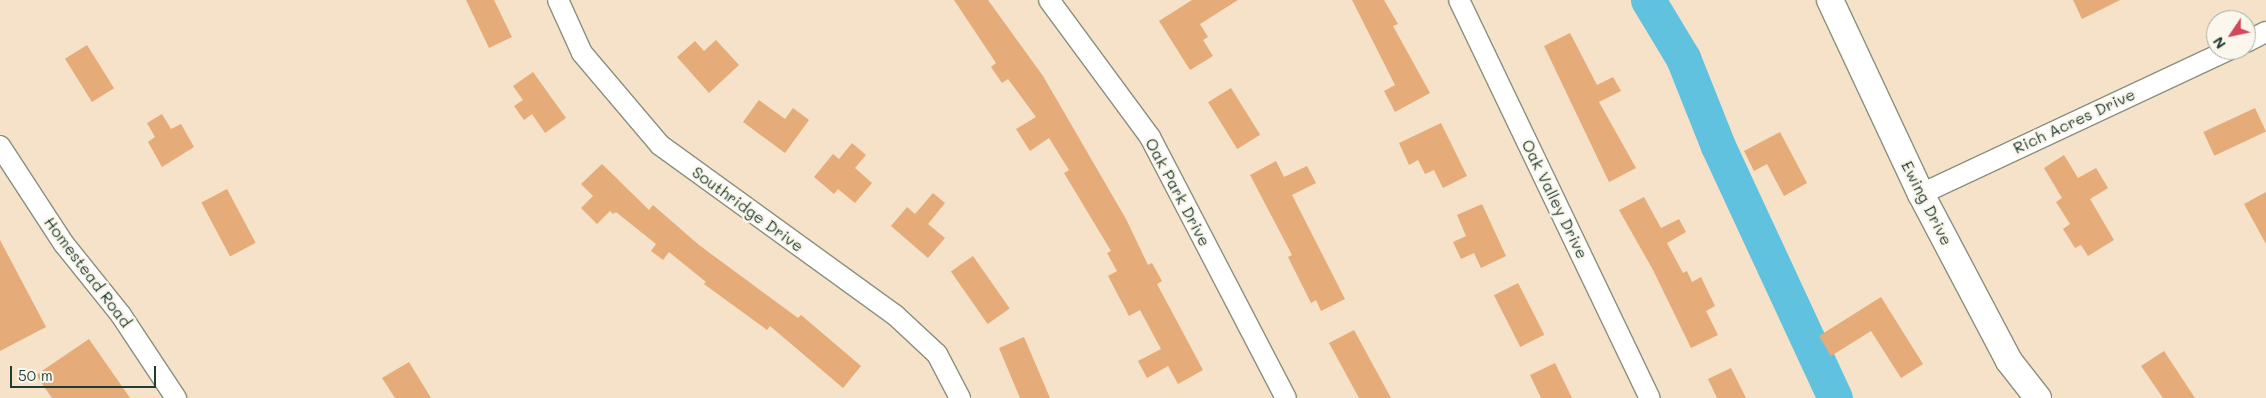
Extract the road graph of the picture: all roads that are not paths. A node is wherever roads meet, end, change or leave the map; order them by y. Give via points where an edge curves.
1 (558, 0) edge
2 (1049, 0) edge
3 (1459, 0) edge
4 (1830, 0) edge
5 (2207, 60) edge
6 (0, 146) edge
7 (1921, 194) junction
8 (176, 398) edge
9 (960, 398) edge
10 (1286, 398) edge
11 (1650, 398) edge
12 (2038, 398) edge

1 - 9 street, Southridge Drive via 582,53 660,145 895,315 937,354
2 - 10 street, Oak Park Drive via 1150,137
3 - 11 street, Oak Valley Drive
4 - 7 main road, Ewing Drive
5 - 7 street, Rich Acres Drive
6 - 8 street, Homestead Road via 64,244 121,315
7 - 12 main road, Ewing Drive via 2009,361

